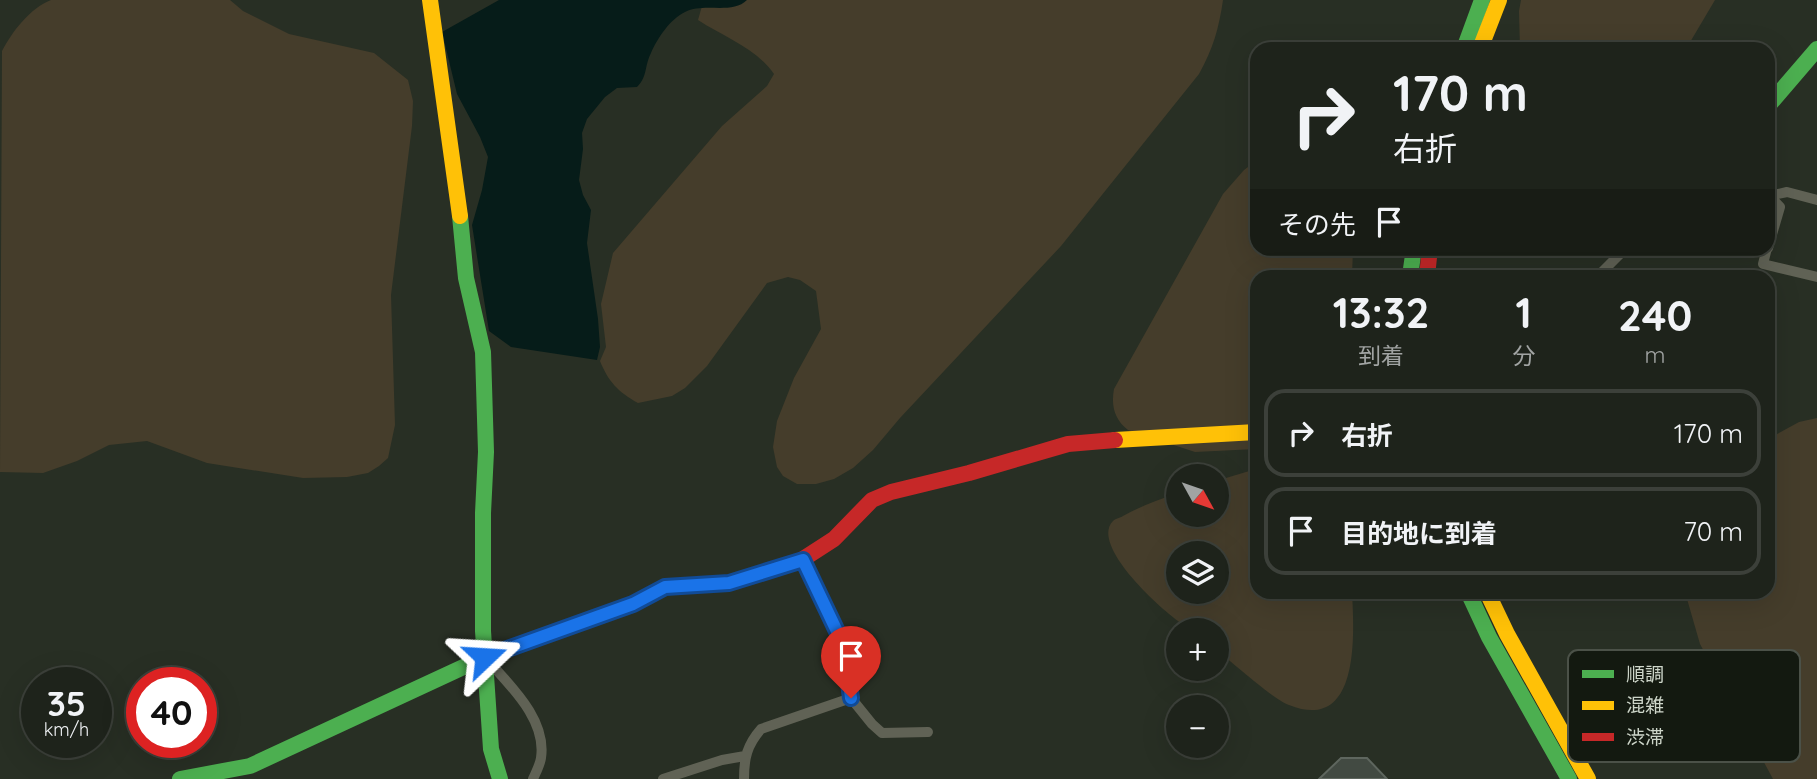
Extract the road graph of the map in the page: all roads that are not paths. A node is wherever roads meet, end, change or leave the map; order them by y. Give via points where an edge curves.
1 (430, 0) edge
2 (1482, 0) edge
3 (1499, 0) edge
4 (1467, 42) edge
5 (1483, 42) edge
6 (1817, 49) edge
7 (1775, 98) edge
8 (1775, 195) edge
9 (1817, 200) edge
10 (1775, 203) edge
11 (1775, 224) edge
12 (1618, 256) edge
13 (1766, 256) edge
14 (1604, 270) edge
15 (1817, 277) edge
16 (1250, 432) edge
17 (803, 560) junction
18 (1471, 599) edge
19 (1490, 599) edge
20 (485, 657) junction
21 (851, 698) junction
22 (928, 732) dead end
23 (1568, 743) edge
24 (745, 756) junction
25 (1579, 762) edge
26 (180, 779) edge
27 (500, 779) edge
28 (533, 779) edge
29 (663, 779) edge
30 (744, 779) edge
31 (1569, 779) edge
32 (1588, 779) edge

1 - 20 main road via 466,278 482,352
2 - 4 main road
3 - 5 main road
6 - 7 main road
8 - 9 street via 1787,192
10 - 11 street via 1780,207
12 - 14 street
13 - 15 street via 1763,264
16 - 17 main road via 1068,444 891,492 872,500 834,539
17 - 20 main road via 729,583 665,587 633,604
17 - 21 street via 844,646
18 - 31 main road
19 - 23 main road
20 - 26 main road via 250,766
20 - 27 main road via 491,749
20 - 28 street via 526,706 539,732 541,757
21 - 22 street via 882,733
21 - 24 street via 761,729
24 - 29 street
24 - 30 street
25 - 32 main road

